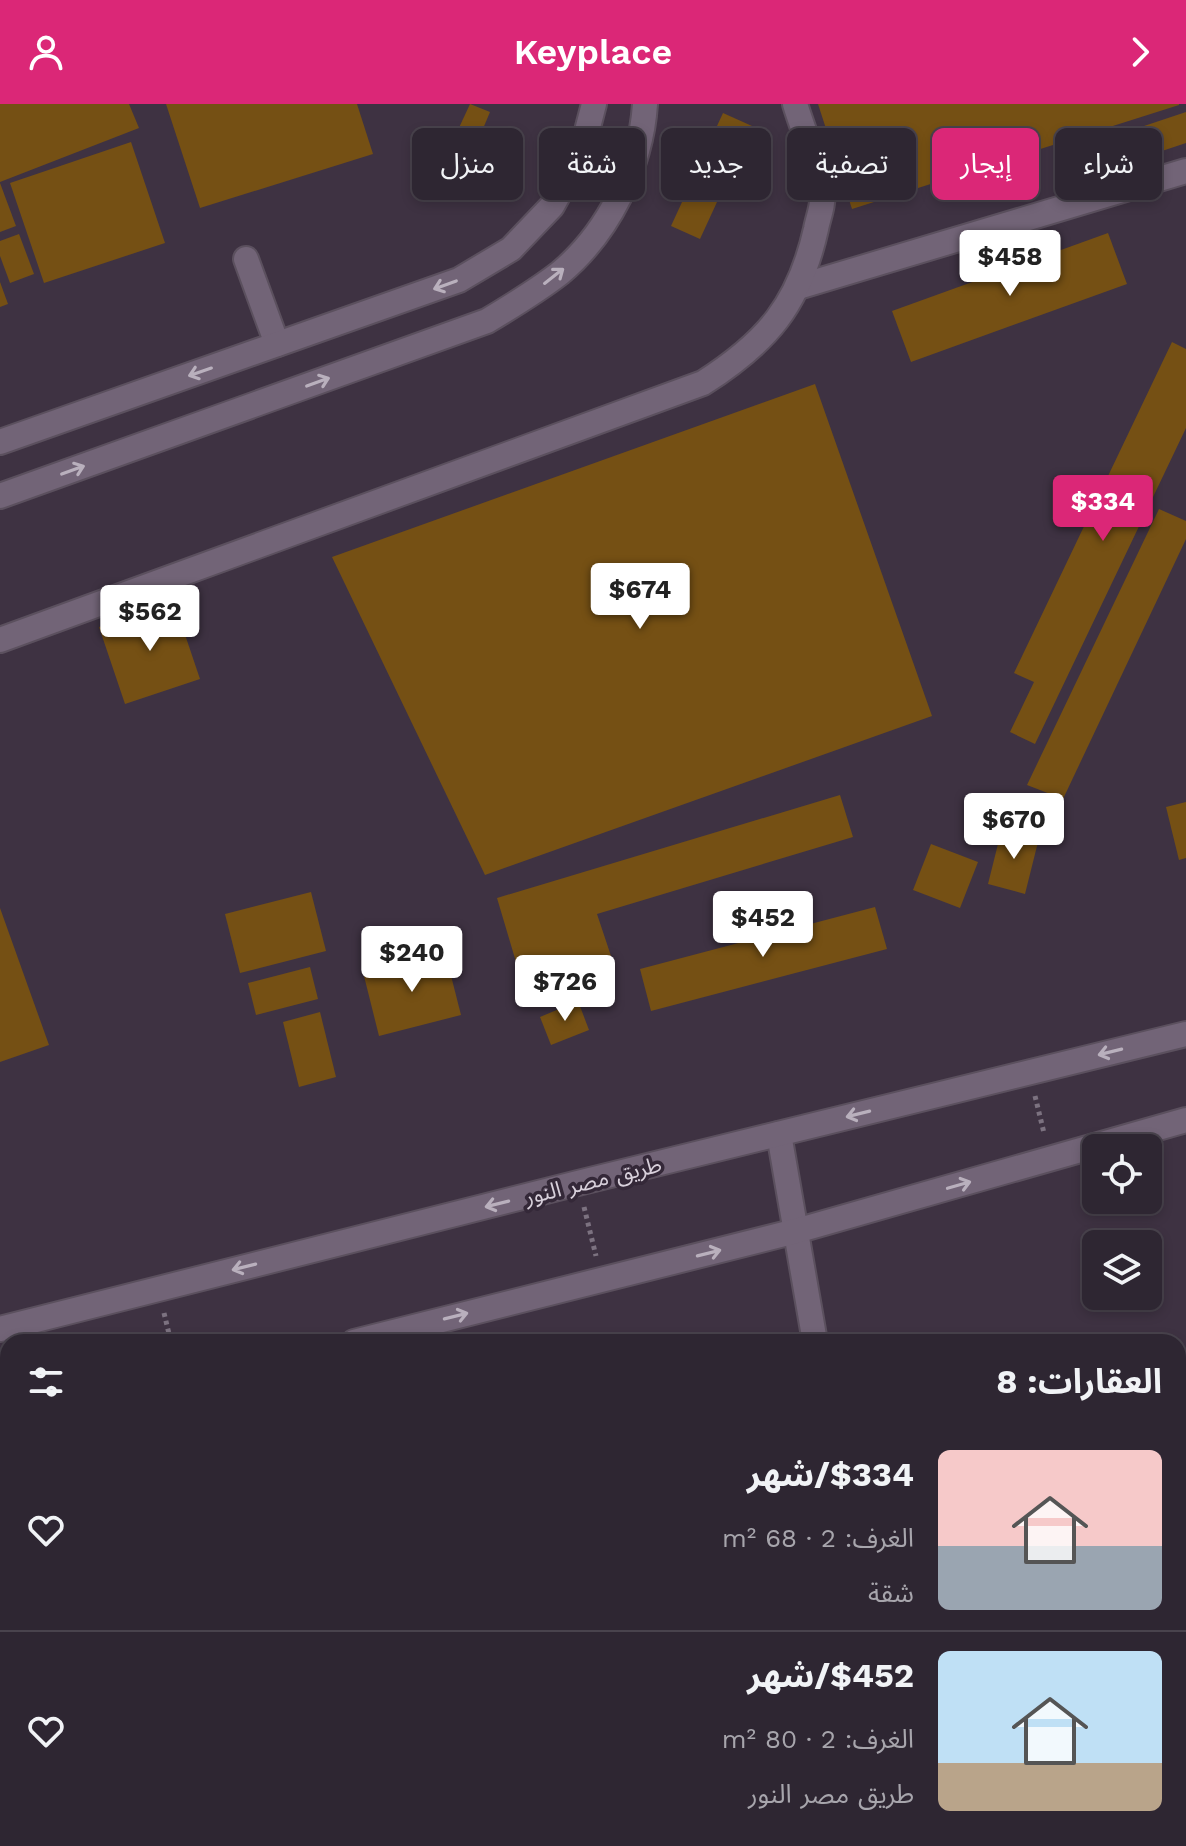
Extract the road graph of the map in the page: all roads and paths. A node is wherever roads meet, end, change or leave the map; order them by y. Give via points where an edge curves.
1 (594, 104) edge
2 (645, 104) edge
3 (795, 104) edge
4 (1186, 171) edge
5 (246, 259) dead end
6 (798, 287) junction
7 (277, 344) junction
8 (0, 442) edge
9 (0, 496) edge
10 (0, 640) edge
11 (1186, 1034) edge
12 (1029, 1072) junction
13 (1186, 1120) edge
14 (779, 1134) junction
15 (1050, 1159) junction
16 (578, 1183) junction
17 (796, 1231) junction
18 (602, 1280) junction
19 (0, 1329) edge
20 (386, 1334) edge
21 (814, 1334) edge

1 -> 7 street via 581,154 552,206 511,249 459,280
9 -> 2 street via 487,321 527,297 595,237 634,158
3 - 6 street via 823,196
4 - 6 street
5 - 7 street
6 - 10 street via 773,325 741,358 703,383
7 -> 8 street
11 -> 12 street, طريق مصر النور
12 -> 14 street, طريق مصر النور
12 - 15 path
13 - 15 street
14 - 16 street, طريق مصر النور
14 - 17 street
17 -> 15 street
16 - 18 path
16 -> 19 street, طريق مصر النور
18 -> 17 street
17 - 21 street
20 -> 18 street

